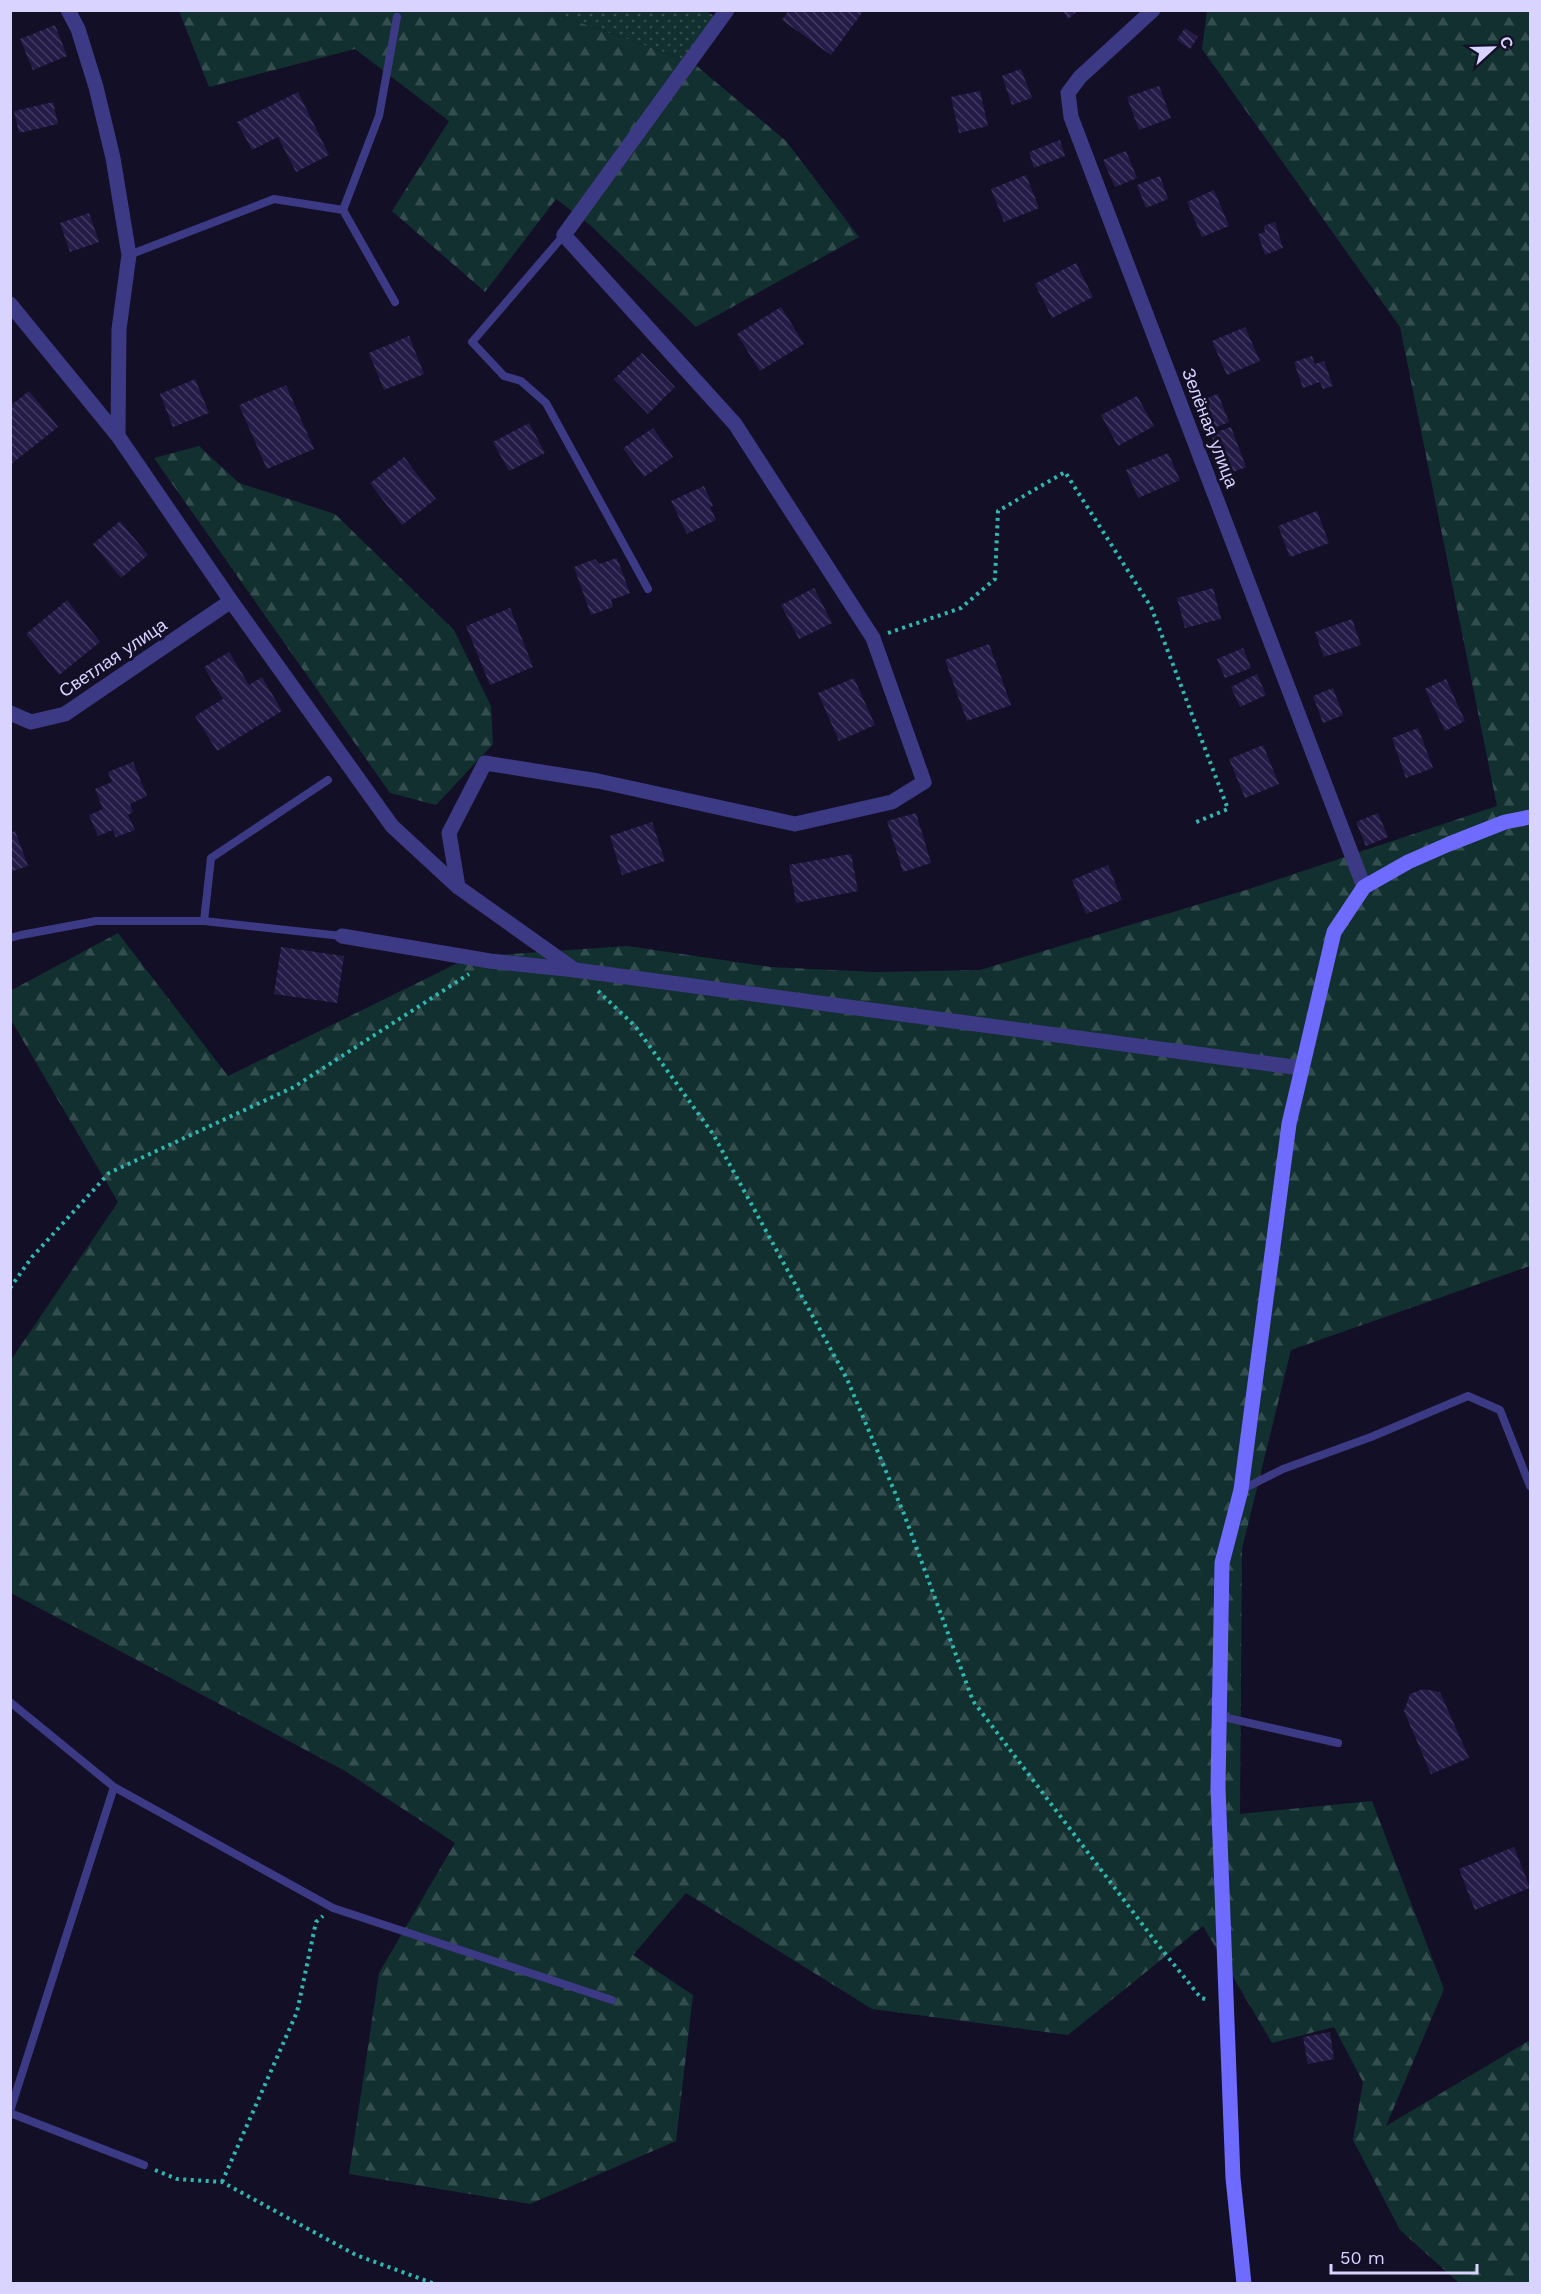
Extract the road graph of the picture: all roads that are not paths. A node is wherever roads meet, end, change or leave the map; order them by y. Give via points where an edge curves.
1 (68, 10) edge
2 (727, 10) edge
3 (1153, 10) edge
4 (397, 17) dead end
5 (343, 210) junction
6 (564, 235) junction
7 (129, 255) junction
8 (395, 302) dead end
9 (10, 304) edge
10 (118, 436) junction
11 (648, 589) dead end
12 (231, 601) junction
13 (10, 713) edge
14 (328, 780) dead end
15 (1530, 817) edge
16 (458, 887) junction
17 (1364, 887) junction
18 (204, 921) junction
19 (342, 936) joint
20 (10, 938) edge
21 (575, 970) junction
22 (1301, 1068) junction
23 (1530, 1486) edge
24 (1241, 1490) junction
25 (10, 1702) edge
26 (1219, 1716) junction
27 (1338, 1743) dead end
28 (114, 1787) junction
29 (612, 2000) dead end
30 (10, 2112) edge
31 (144, 2165) road end
32 (1244, 2283) edge

1 - 7 street via 78,28 104,117
2 - 6 street
3 - 17 street, Зелёная улица via 1080,77 1068,93 1071,117
4 - 5 lane via 379,116
5 - 7 lane via 273,199
5 - 8 lane
6 - 11 lane via 472,342 504,375 521,381 546,403
6 - 16 street via 735,424 873,638 924,782 892,802 795,824 598,781 484,763 449,833
7 - 10 street via 119,329
9 - 10 street
10 - 12 street
12 - 13 street, Светлая улица via 65,714 31,722
12 - 16 street via 392,825
14 - 18 lane via 211,858
15 - 17 street via 1449,843
16 - 21 street
17 - 22 street via 1334,932
18 - 19 lane
18 - 20 lane via 96,921
19 - 21 street via 490,961
21 - 22 street
22 - 24 street via 1289,1124
23 - 24 lane via 1500,1410 1468,1396 1283,1469
24 - 26 street via 1222,1563
25 - 28 lane
26 - 27 lane
26 - 32 street via 1218,1787 1233,2178
28 - 29 lane via 333,1908
28 - 30 lane
30 - 31 lane

